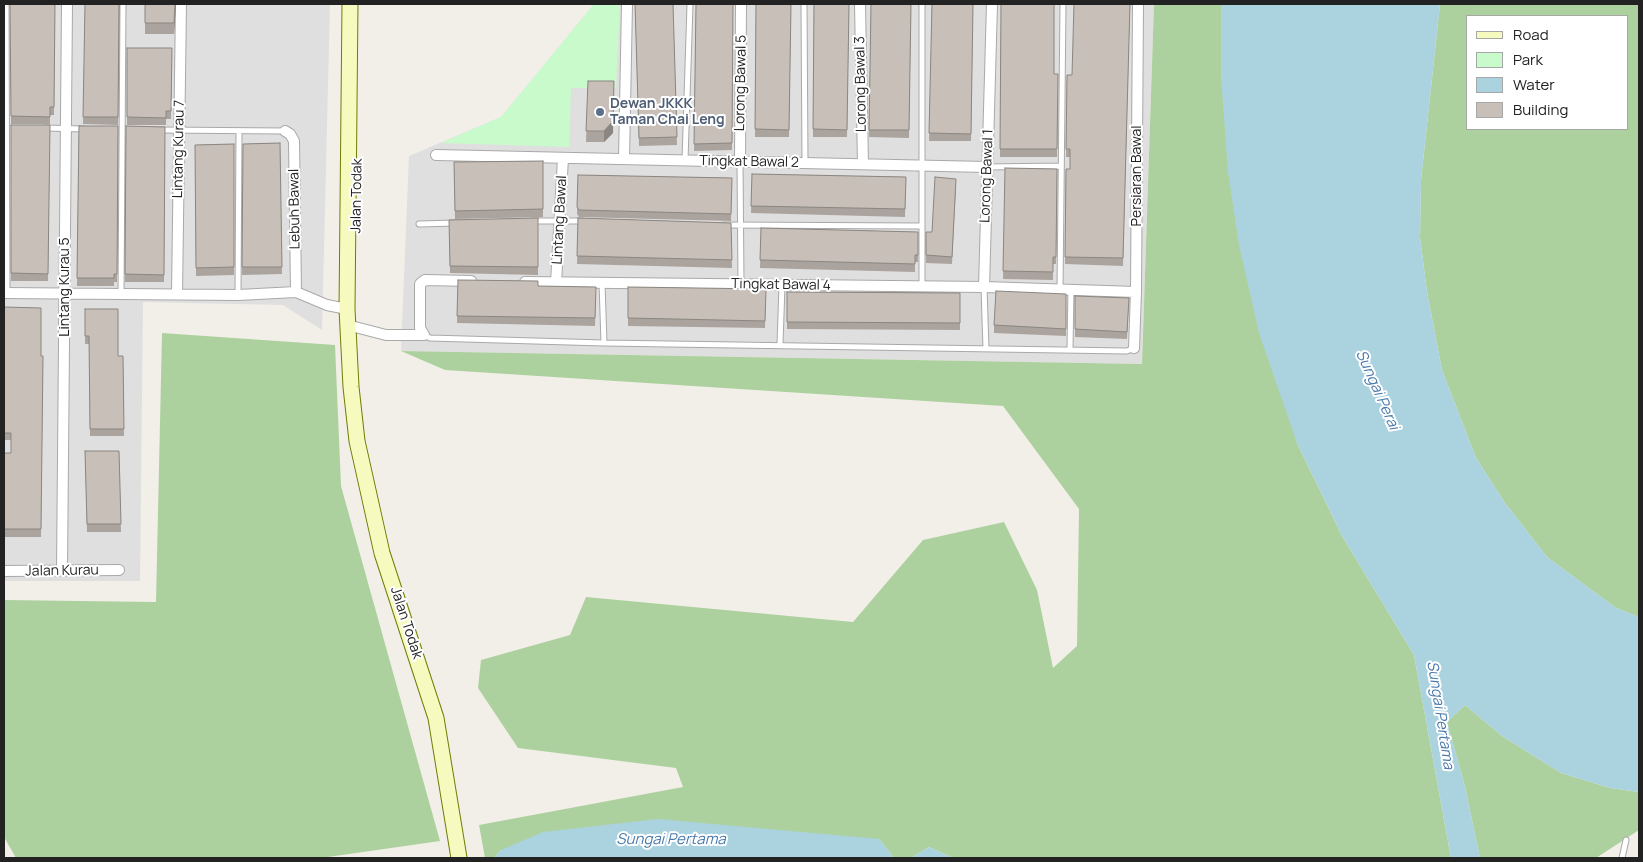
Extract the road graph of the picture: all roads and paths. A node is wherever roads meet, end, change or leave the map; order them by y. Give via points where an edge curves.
1 (6, 4) edge
2 (67, 4) edge
3 (123, 4) edge
4 (181, 4) edge
5 (627, 4) edge
6 (690, 4) edge
7 (741, 4) edge
8 (804, 4) edge
9 (860, 4) edge
10 (922, 4) edge
11 (992, 4) edge
12 (1063, 4) edge
13 (1138, 4) edge
14 (352, 6) edge
15 (5, 128) edge
16 (16, 128) edge
17 (36, 128) edge
18 (66, 128) junction
19 (94, 129) edge
20 (112, 129) edge
21 (122, 129) junction
22 (131, 129) edge
23 (150, 130) edge
24 (179, 130) junction
25 (239, 131) junction
26 (284, 131) joint
27 (436, 155) dead end
28 (563, 158) junction
29 (624, 159) junction
30 (685, 160) junction
31 (740, 162) junction
32 (805, 163) junction
33 (863, 164) junction
34 (922, 166) junction
35 (1061, 166) junction
36 (987, 167) junction
37 (559, 220) junction
38 (588, 221) edge
39 (522, 222) edge
40 (466, 223) edge
41 (419, 224) dead end
42 (721, 225) edge
43 (740, 226) junction
44 (921, 226) junction
45 (482, 281) edge
46 (510, 282) edge
47 (556, 283) junction
48 (602, 284) junction
49 (742, 284) junction
50 (782, 285) junction
51 (922, 286) junction
52 (984, 287) junction
53 (1060, 289) junction
54 (1071, 289) junction
55 (5, 292) edge
56 (296, 292) junction
57 (1136, 292) junction
58 (64, 293) junction
59 (121, 294) junction
60 (177, 294) junction
61 (238, 295) junction
62 (347, 309) junction
63 (355, 327) junction
64 (424, 335) junction
65 (604, 343) junction
66 (780, 344) junction
67 (1134, 348) joint
68 (986, 349) junction
69 (1070, 349) junction
70 (351, 387) junction
71 (62, 570) junction
72 (119, 570) dead end
73 (4, 572) edge
74 (1626, 840) dead end
75 (459, 858) edge
76 (1622, 858) edge

1 - 15 lane
2 - 18 street, Lintang Kurau 5
3 - 21 lane
4 - 24 street, Lintang Kurau 7
5 - 29 street
6 - 30 lane
7 - 31 street, Lorong Bawal 5
8 - 32 lane
9 - 33 street, Lorong Bawal 3
10 - 34 lane
11 - 36 street, Lorong Bawal 1
12 - 35 lane
13 - 57 street, Persiaran Bawal
14 - 62 main road, Jalan Todak
14 - 63 main road, Jalan Todak
15 - 16 lane
15 - 55 lane
17 - 18 lane
18 - 19 lane
18 - 58 street, Lintang Kurau 5
20 - 21 lane
21 - 22 lane
21 - 59 lane
23 - 24 lane
24 - 25 lane
24 - 60 street, Lintang Kurau 7
25 - 26 lane
25 - 61 lane
26 - 56 street, Lebuh Bawal via 294,141
27 - 28 street, Tingkat Bawal 2
28 - 29 street, Tingkat Bawal 2
28 - 37 street, Lintang Bawal
29 - 30 street, Tingkat Bawal 2
30 - 31 street, Tingkat Bawal 2
31 - 32 street, Tingkat Bawal 2
31 - 43 lane
32 - 33 street, Tingkat Bawal 2
33 - 34 street, Tingkat Bawal 2
34 - 36 street, Tingkat Bawal 2
34 - 44 lane
35 - 36 lane, Tingkat Bawal 2
35 - 53 lane
36 - 52 street, Lorong Bawal 1
37 - 38 lane
37 - 39 lane
37 - 47 street, Lintang Bawal
40 - 41 lane
42 - 43 lane
43 - 44 lane
43 - 49 lane
44 - 51 lane
45 - 64 street via 425,280 420,284 420,328
46 - 47 street, Tingkat Bawal 4
47 - 48 street, Tingkat Bawal 4
48 - 49 street, Tingkat Bawal 4
48 - 65 lane
49 - 50 street, Tingkat Bawal 4
50 - 51 street, Tingkat Bawal 4
50 - 66 lane
51 - 52 street, Tingkat Bawal 4
52 - 53 street, Tingkat Bawal 4
52 - 68 lane, Lorong Bawal 1
53 - 54 street, Tingkat Bawal 4
54 - 57 street, Tingkat Bawal 4
54 - 69 lane
55 - 58 street
56 - 61 street
56 - 62 street via 327,305
57 - 67 street, Persiaran Bawal
58 - 59 street
58 - 71 street, Lintang Kurau 5
59 - 60 street
60 - 61 street
62 - 70 main road, Jalan Todak
63 - 64 street via 386,335
63 - 70 main road, Jalan Todak
64 - 65 lane via 430,338
65 - 66 lane
66 - 68 lane
67 - 69 lane via 1127,351
68 - 69 lane
70 - 75 main road, Jalan Todak via 357,441 382,552 436,718
71 - 72 street, Jalan Kurau
71 - 73 street, Jalan Kurau
74 - 76 lane

